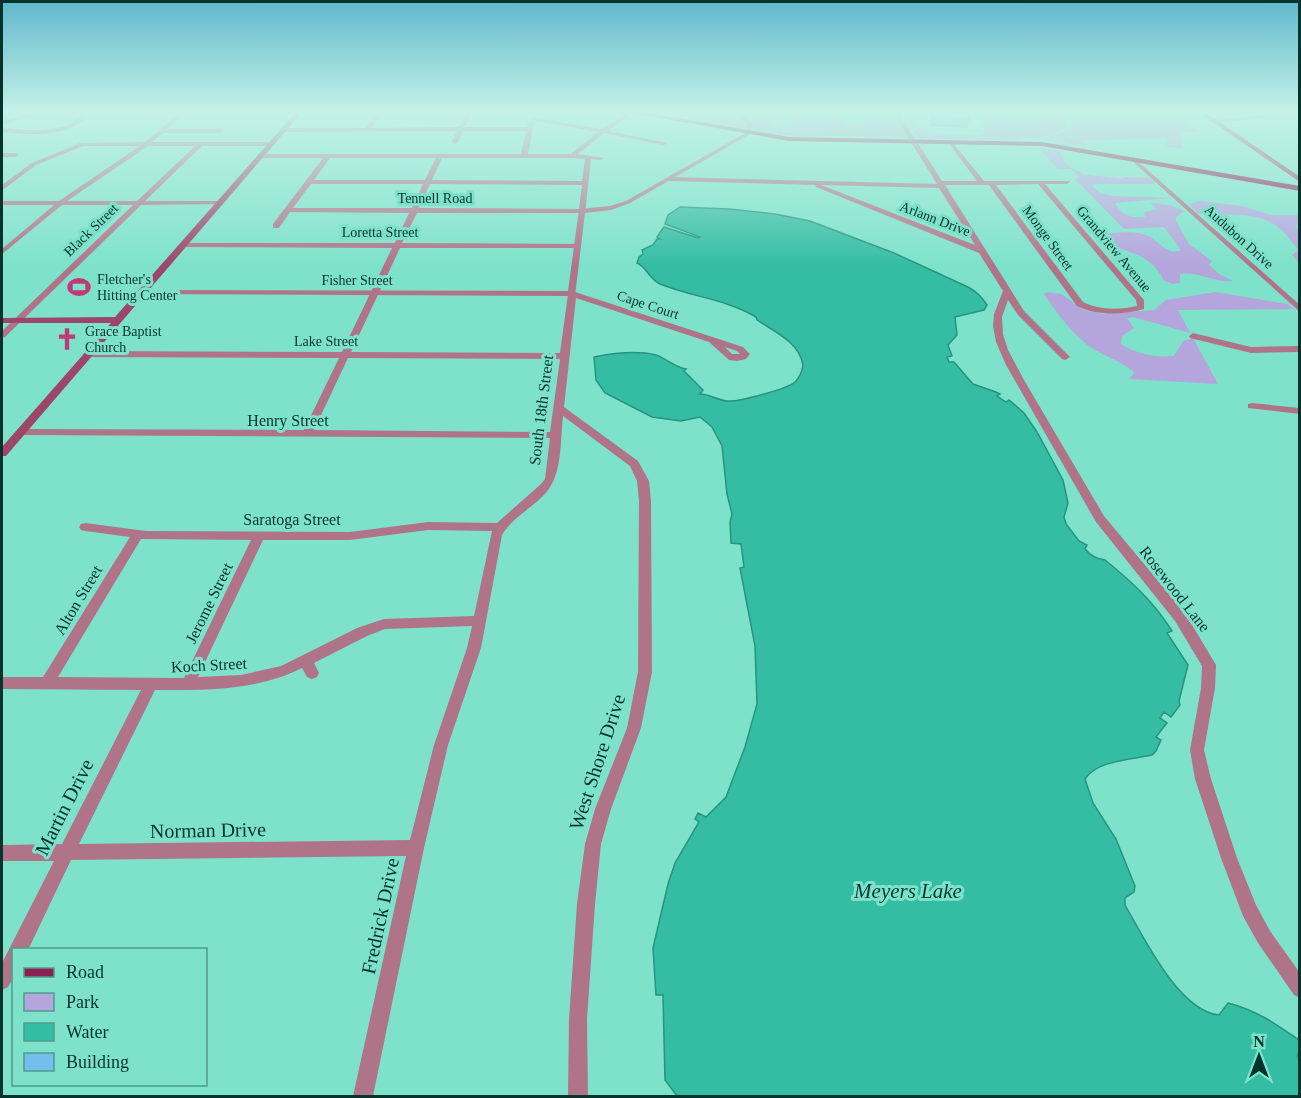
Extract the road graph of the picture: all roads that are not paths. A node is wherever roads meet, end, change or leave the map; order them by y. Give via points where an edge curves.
1 (36, 163) edge
2 (116, 163) edge
3 (180, 163) edge
4 (254, 163) edge
5 (323, 163) edge
6 (436, 163) edge
7 (587, 163) edge
8 (697, 163) edge
9 (928, 163) edge
10 (967, 163) edge
11 (1139, 163) edge
12 (1156, 163) edge
13 (1157, 163) edge
14 (1274, 163) edge
15 (670, 179) junction
16 (1298, 180) edge
17 (309, 182) junction
18 (426, 182) junction
19 (982, 182) junction
20 (991, 182) junction
21 (1040, 182) junction
22 (1067, 182) dead end
23 (585, 183) junction
24 (812, 183) junction
25 (941, 184) junction
26 (1276, 185) junction
27 (2, 188) edge
28 (1299, 191) edge
29 (2, 203) edge
30 (60, 203) junction
31 (139, 203) junction
32 (219, 203) junction
33 (288, 210) junction
34 (413, 210) junction
35 (582, 211) junction
36 (276, 226) dead end
37 (183, 245) junction
38 (397, 245) junction
39 (577, 246) junction
40 (982, 250) junction
41 (2, 252) edge
42 (1007, 290) junction
43 (142, 292) junction
44 (375, 294) junction
45 (572, 294) junction
46 (1085, 307) joint
47 (1299, 310) edge
48 (2, 320) edge
49 (17, 320) junction
50 (117, 320) junction
51 (2, 335) edge
52 (1193, 336) dead end
53 (716, 341) dead end
54 (1299, 349) edge
55 (88, 354) junction
56 (346, 355) junction
57 (565, 356) junction
58 (1065, 357) dead end
59 (1252, 406) dead end
60 (559, 408) junction
61 (1299, 411) edge
62 (20, 432) junction
63 (307, 435) junction
64 (555, 435) junction
65 (2, 453) edge
66 (85, 527) dead end
67 (499, 527) junction
68 (137, 535) junction
69 (259, 536) junction
70 (478, 621) junction
71 (2, 683) edge
72 (46, 683) junction
73 (150, 684) junction
74 (188, 684) junction
75 (416, 848) junction
76 (66, 852) junction
77 (2, 853) edge
78 (19, 948) edge
79 (12, 961) edge
80 (2, 981) edge
81 (1299, 989) edge
82 (363, 1096) edge
83 (578, 1096) edge

1 - 27 street
2 - 30 street
3 - 31 street, Black Street
4 - 32 main road
5 - 17 street
6 - 18 street
7 - 23 street, South 18th Street
8 - 15 street
9 - 25 street
10 - 19 street
11 - 47 street, Audubon Drive
12 - 28 main road
13 - 26 main road
14 - 16 main road
15 - 24 street
15 - 35 street via 621,205
16 - 26 main road via 1292,185
17 - 18 street
17 - 33 street
18 - 23 street
18 - 34 street
19 - 20 street
19 - 25 street
20 - 21 street
20 - 46 street, Monge Street
21 - 22 street
21 - 46 street, Grandview Avenue via 1142,306 1128,310
23 - 35 street, South 18th Street
24 - 25 street
24 - 40 street, Arlann Drive
25 - 40 street
26 - 28 main road
29 - 30 street
30 - 31 street
30 - 41 street
31 - 32 street
31 - 49 street, Black Street
32 - 37 main road
33 - 34 street, Tennell Road
33 - 36 street
34 - 35 street, Tennell Road
34 - 38 street
35 - 39 street, South 18th Street
37 - 38 street, Loretta Street
37 - 43 main road
38 - 39 street, Loretta Street
38 - 44 street
39 - 45 street, South 18th Street
40 - 42 street
42 - 58 street via 1021,313
42 - 81 street, Rosewood Lane via 998,319 999,335 1019,380 1100,519 1190,630 1209,665 1197,750 1203,779 1249,910
43 - 44 street, Fisher Street
43 - 50 main road
44 - 45 street, Fisher Street
44 - 56 street
45 - 53 street, Cape Court
45 - 57 street, South 18th Street
48 - 49 main road
49 - 50 main road
49 - 51 street, Black Street
50 - 55 main road
52 - 54 street via 1251,350
55 - 56 street, Lake Street
55 - 62 main road
56 - 57 street, Lake Street
56 - 63 street
57 - 60 street, South 18th Street
59 - 61 street
60 - 64 street, South 18th Street
60 - 83 street, West Shore Drive via 634,464 643,481 645,501 645,672 634,728 603,809 592,851 578,1019
62 - 63 street, Henry Street
62 - 65 main road
63 - 64 street, Henry Street
64 - 67 street, South 18th Street via 547,484
66 - 68 street, Saratoga Street
67 - 69 street, Saratoga Street via 428,526 350,536
67 - 70 street
68 - 69 street, Saratoga Street
68 - 72 street, Alton Street
69 - 74 street, Jerome Street
70 - 74 street, Koch Street via 384,624 362,632 309,667 262,678
70 - 75 street, Fredrick Drive via 472,654 441,745
71 - 72 street, Koch Street
72 - 73 street, Koch Street
73 - 74 street, Koch Street
73 - 76 street, Martin Drive
75 - 76 street, Norman Drive
75 - 82 street, Fredrick Drive
76 - 77 street, Norman Drive
76 - 78 street, Martin Drive
79 - 80 street

